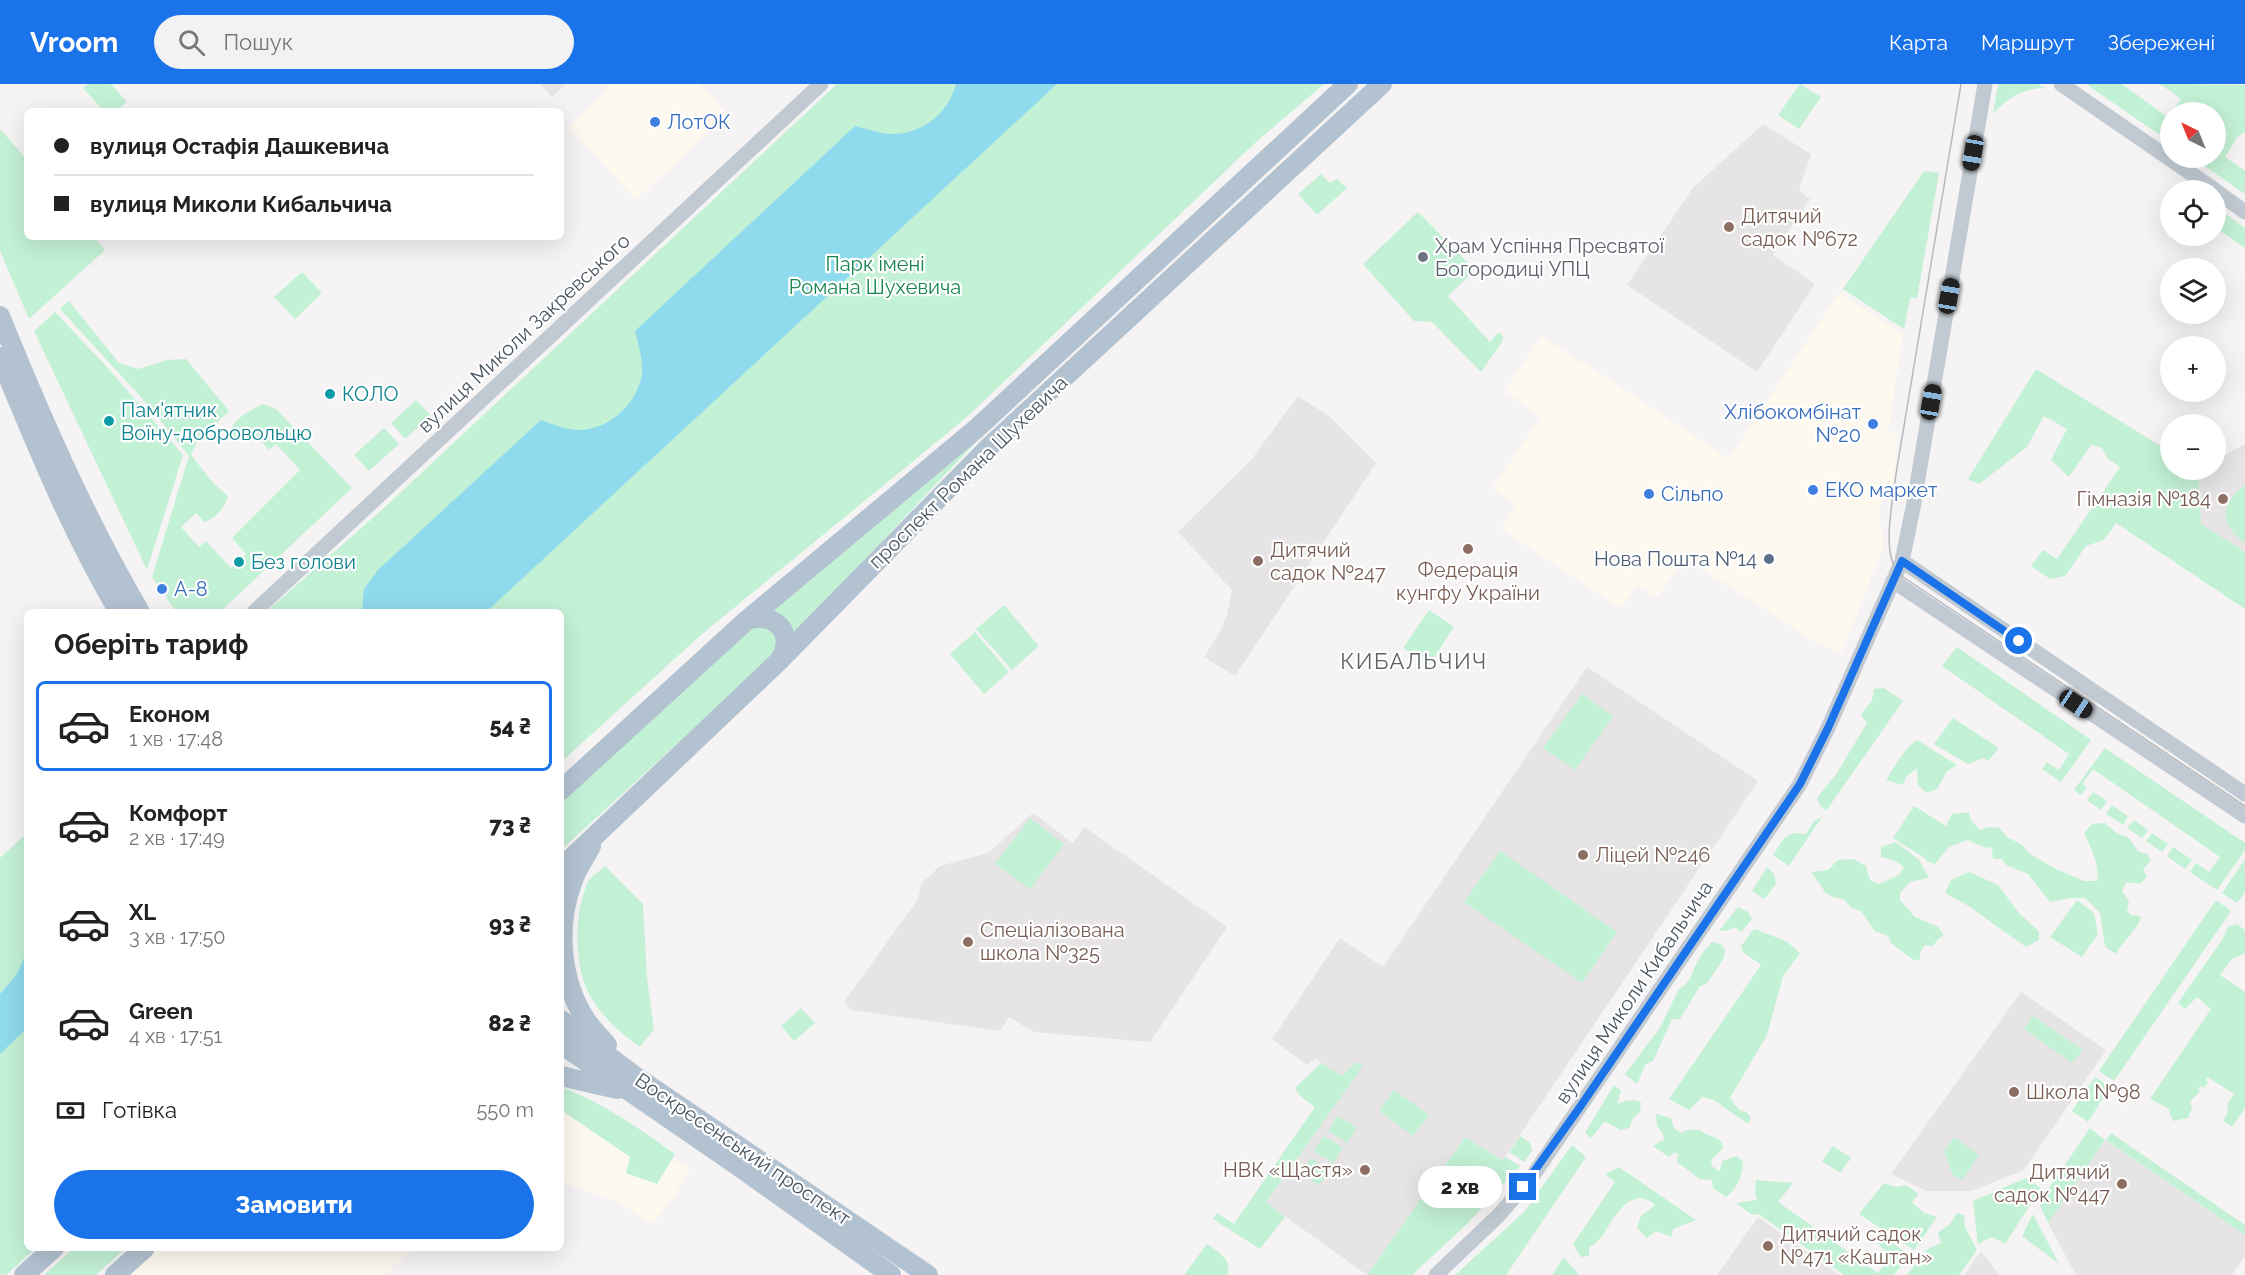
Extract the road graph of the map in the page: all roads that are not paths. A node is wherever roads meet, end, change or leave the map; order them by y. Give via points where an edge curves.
1 (821, 84) edge
2 (1348, 84) edge
3 (1382, 84) edge
4 (1985, 84) edge
5 (2061, 84) edge
6 (2199, 180) edge
7 (2226, 199) edge
8 (2245, 212) edge
9 (0, 316) edge
10 (0, 357) edge
11 (1902, 561) junction
12 (1893, 581) junction
13 (117, 609) edge
14 (139, 609) edge
15 (257, 609) edge
16 (747, 620) junction
17 (779, 661) junction
18 (564, 787) edge
19 (2245, 794) edge
20 (2245, 816) edge
21 (601, 828) junction
22 (564, 865) edge
23 (564, 918) edge
24 (564, 958) edge
25 (564, 1022) edge
26 (564, 1046) edge
27 (632, 1074) junction
28 (564, 1077) edge
29 (635, 1095) junction
30 (51, 1251) edge
31 (142, 1251) edge
32 (24, 1275) edge
33 (116, 1275) edge
34 (891, 1275) edge
35 (928, 1275) edge
36 (1436, 1275) edge

1 - 15 street, вулиця Миколи Закревського
2 - 16 main road, проспект Романа Шухевича via 976,429
3 - 17 main road, проспект Романа Шухевича via 990,446
4 - 11 street, вулиця Миколи Кибальчича
5 - 6 street
7 - 8 street
9 - 14 main road via 78,495
10 - 13 main road via 53,484
11 - 12 street, вулиця Миколи Кибальчича
11 - 19 street
12 - 20 street
12 - 36 street, вулиця Миколи Кибальчича via 1815,755 1789,801 1534,1174 1500,1214
16 - 17 main road via 764,617 778,625 786,640
16 - 18 main road, проспект Романа Шухевича
17 - 21 main road, проспект Романа Шухевича
21 - 22 main road, проспект Романа Шухевича
21 - 23 main road via 572,881
24 - 27 main road via 573,995 586,1021
25 - 27 main road, Воскресенський проспект
26 - 29 main road, Воскресенський проспект
27 - 35 main road, Воскресенський проспект
28 - 29 main road
29 - 34 main road, Воскресенський проспект
30 - 32 main road
31 - 33 main road

